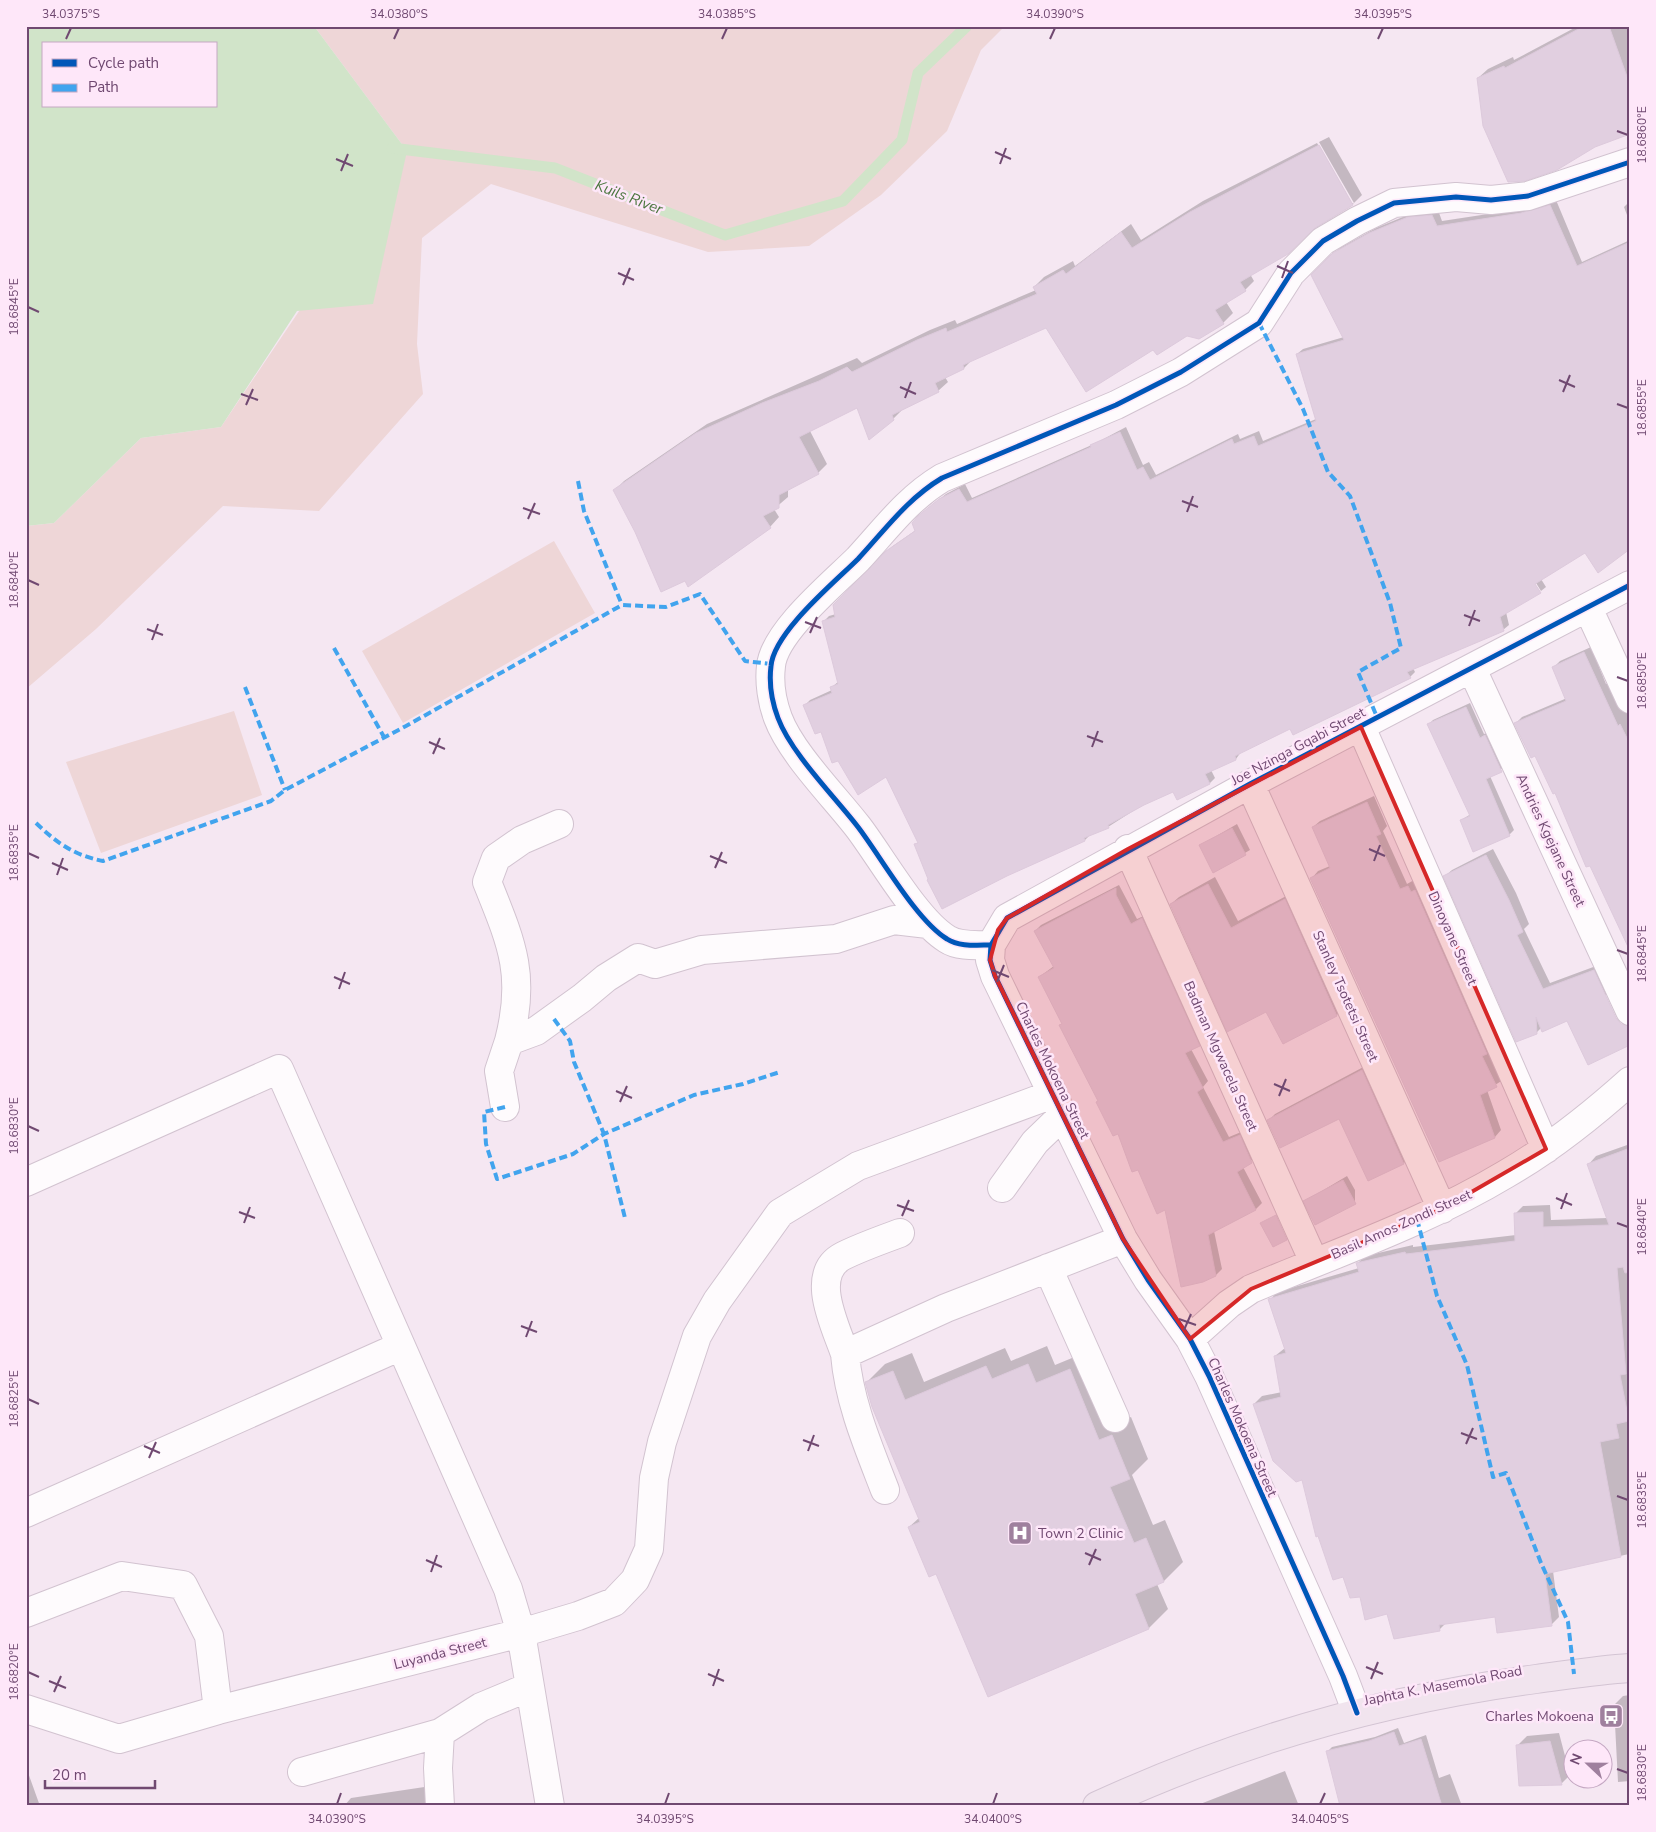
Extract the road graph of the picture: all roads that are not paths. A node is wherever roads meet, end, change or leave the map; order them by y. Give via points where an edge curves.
1 (1630, 162) edge
2 (1630, 585) edge
3 (1588, 608) junction
4 (1472, 668) junction
5 (1630, 699) edge
6 (1360, 726) junction
7 (1250, 784) junction
8 (559, 824) dead end
9 (1128, 849) junction
10 (928, 924) junction
11 (991, 945) junction
12 (1630, 1011) edge
13 (509, 1041) junction
14 (1630, 1081) edge
15 (1058, 1105) junction
16 (505, 1107) dead end
17 (1546, 1149) junction
18 (26, 1182) edge
19 (1002, 1188) dead end
20 (1442, 1209) junction
21 (900, 1232) dead end
22 (1123, 1239) junction
23 (1314, 1262) junction
24 (1048, 1268) junction
25 (1190, 1339) junction
26 (401, 1346) junction
27 (844, 1354) junction
28 (1115, 1418) dead end
29 (885, 1490) dead end
30 (26, 1513) edge
31 (26, 1612) edge
32 (521, 1632) junction
33 (1630, 1668) edge
34 (529, 1687) junction
35 (26, 1709) edge
36 (218, 1710) junction
37 (1357, 1713) junction
38 (440, 1733) junction
39 (302, 1772) dead end
40 (440, 1806) edge
41 (550, 1806) edge
42 (1097, 1806) edge

1 - 10 street via 1528,196 1492,200 1456,197 1394,203 1357,221 1323,241 1291,273 1260,323 1181,372 1116,406 942,478 921,491 857,560 815,598 783,638 771,664 772,694 778,719 795,748 859,828
2 - 3 street, Joe Nzinga Gqabi Street
3 - 4 street, Joe Nzinga Gqabi Street
3 - 5 street
4 - 6 street, Joe Nzinga Gqabi Street
4 - 12 street, Andries Kgejane Street
6 - 7 street, Joe Nzinga Gqabi Street
6 - 17 street, Dinoyane Street
7 - 9 street, Joe Nzinga Gqabi Street
7 - 20 street, Stanley Tsotetsi Street
8 - 13 street via 522,840 496,858 487,882 508,935 517,975 516,1011
9 - 11 street, Joe Nzinga Gqabi Street via 1007,918
9 - 23 street, Badman Mgwacela Street
10 - 11 street via 948,940
10 - 13 street via 894,920 836,939 702,950 655,964 638,958 536,1031
11 - 15 street, Charles Mokoena Street via 990,960 995,976
13 - 16 street via 499,1071
14 - 17 street, Basil Amos Zondi Street
15 - 19 street
15 - 22 street, Charles Mokoena Street
15 - 32 street, Luyanda Street via 858,1166 780,1213 717,1301 697,1336 662,1442 654,1478 649,1549 635,1580 614,1602
17 - 20 street, Basil Amos Zondi Street
18 - 26 street via 278,1069
20 - 23 street, Basil Amos Zondi Street
21 - 27 street via 841,1257 825,1278 825,1291
22 - 24 street
22 - 25 street, Charles Mokoena Street
23 - 25 street, Basil Amos Zondi Street via 1251,1289
24 - 27 street via 946,1308
24 - 28 street
25 - 37 street, Charles Mokoena Street
26 - 30 street
26 - 32 street via 508,1589
27 - 29 street via 857,1416
31 - 36 street via 122,1576 183,1585 209,1636
32 - 34 street
32 - 36 street, Luyanda Street
33 - 37 main road, Japhta K. Masemola Road via 1486,1686
34 - 38 street via 480,1707
34 - 41 street
35 - 36 street, Luyanda Street via 119,1739
37 - 42 main road, Japhta K. Masemola Road via 1248,1746 1145,1784
38 - 39 street
38 - 40 street

